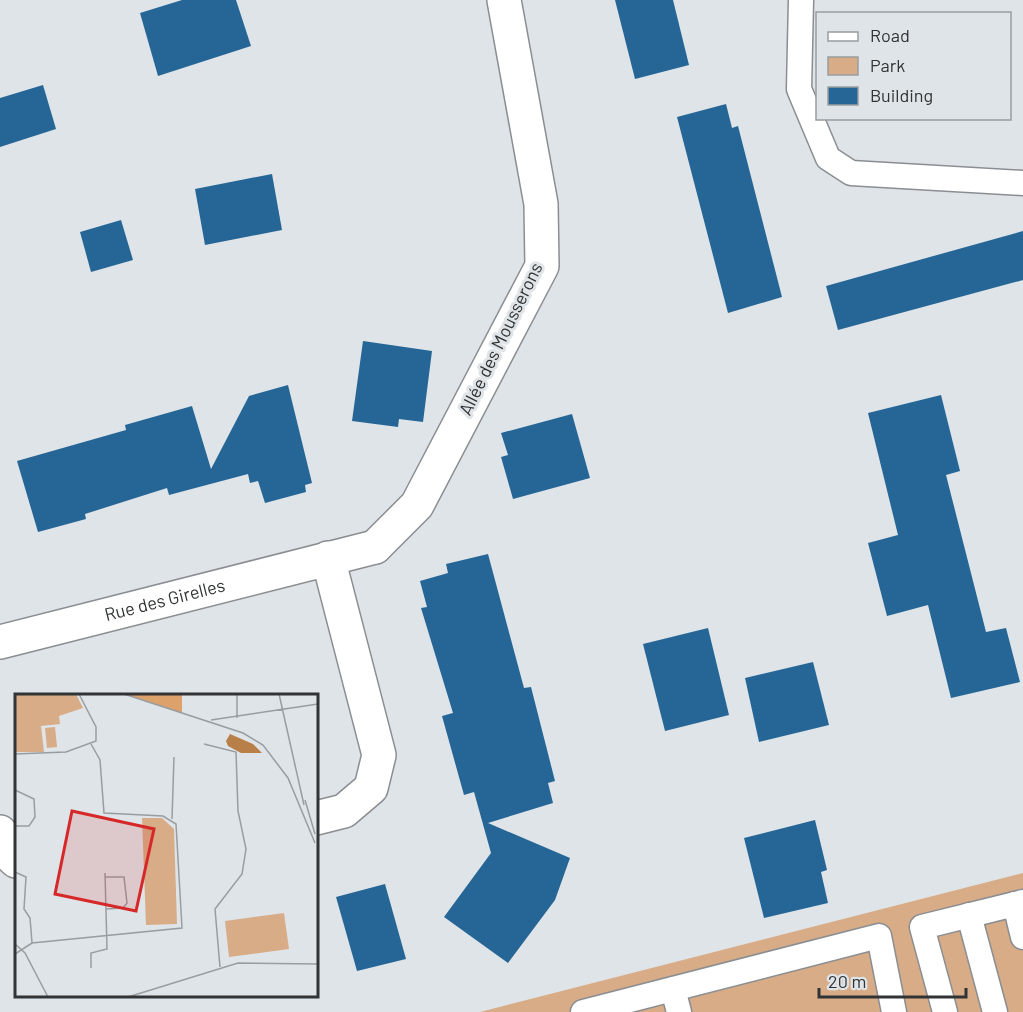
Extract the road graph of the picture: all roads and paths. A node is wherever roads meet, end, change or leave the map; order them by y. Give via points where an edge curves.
1 (504, 0) edge
2 (801, 0) edge
3 (1023, 183) edge
4 (375, 547) joint
5 (328, 558) junction
6 (0, 642) edge
7 (318, 818) edge
8 (0, 832) edge
9 (15, 860) edge
10 (1019, 903) edge
11 (969, 915) junction
12 (1023, 937) edge
13 (676, 1001) edge
14 (583, 1012) edge
15 (894, 1012) edge
16 (945, 1012) edge
17 (995, 1012) edge

1 - 4 street, Allée des Mousserons via 541,204 543,266 417,505
2 - 3 lane via 799,88 828,158 851,173
4 - 5 street, Rue des Girelles
5 - 6 street, Rue des Girelles
5 - 7 street via 379,754 371,788 344,811
8 - 9 street via 4,850
10 - 11 lane
10 - 12 lane
11 - 16 lane via 922,927
11 - 17 lane
13 - 14 lane
13 - 15 lane via 879,936

